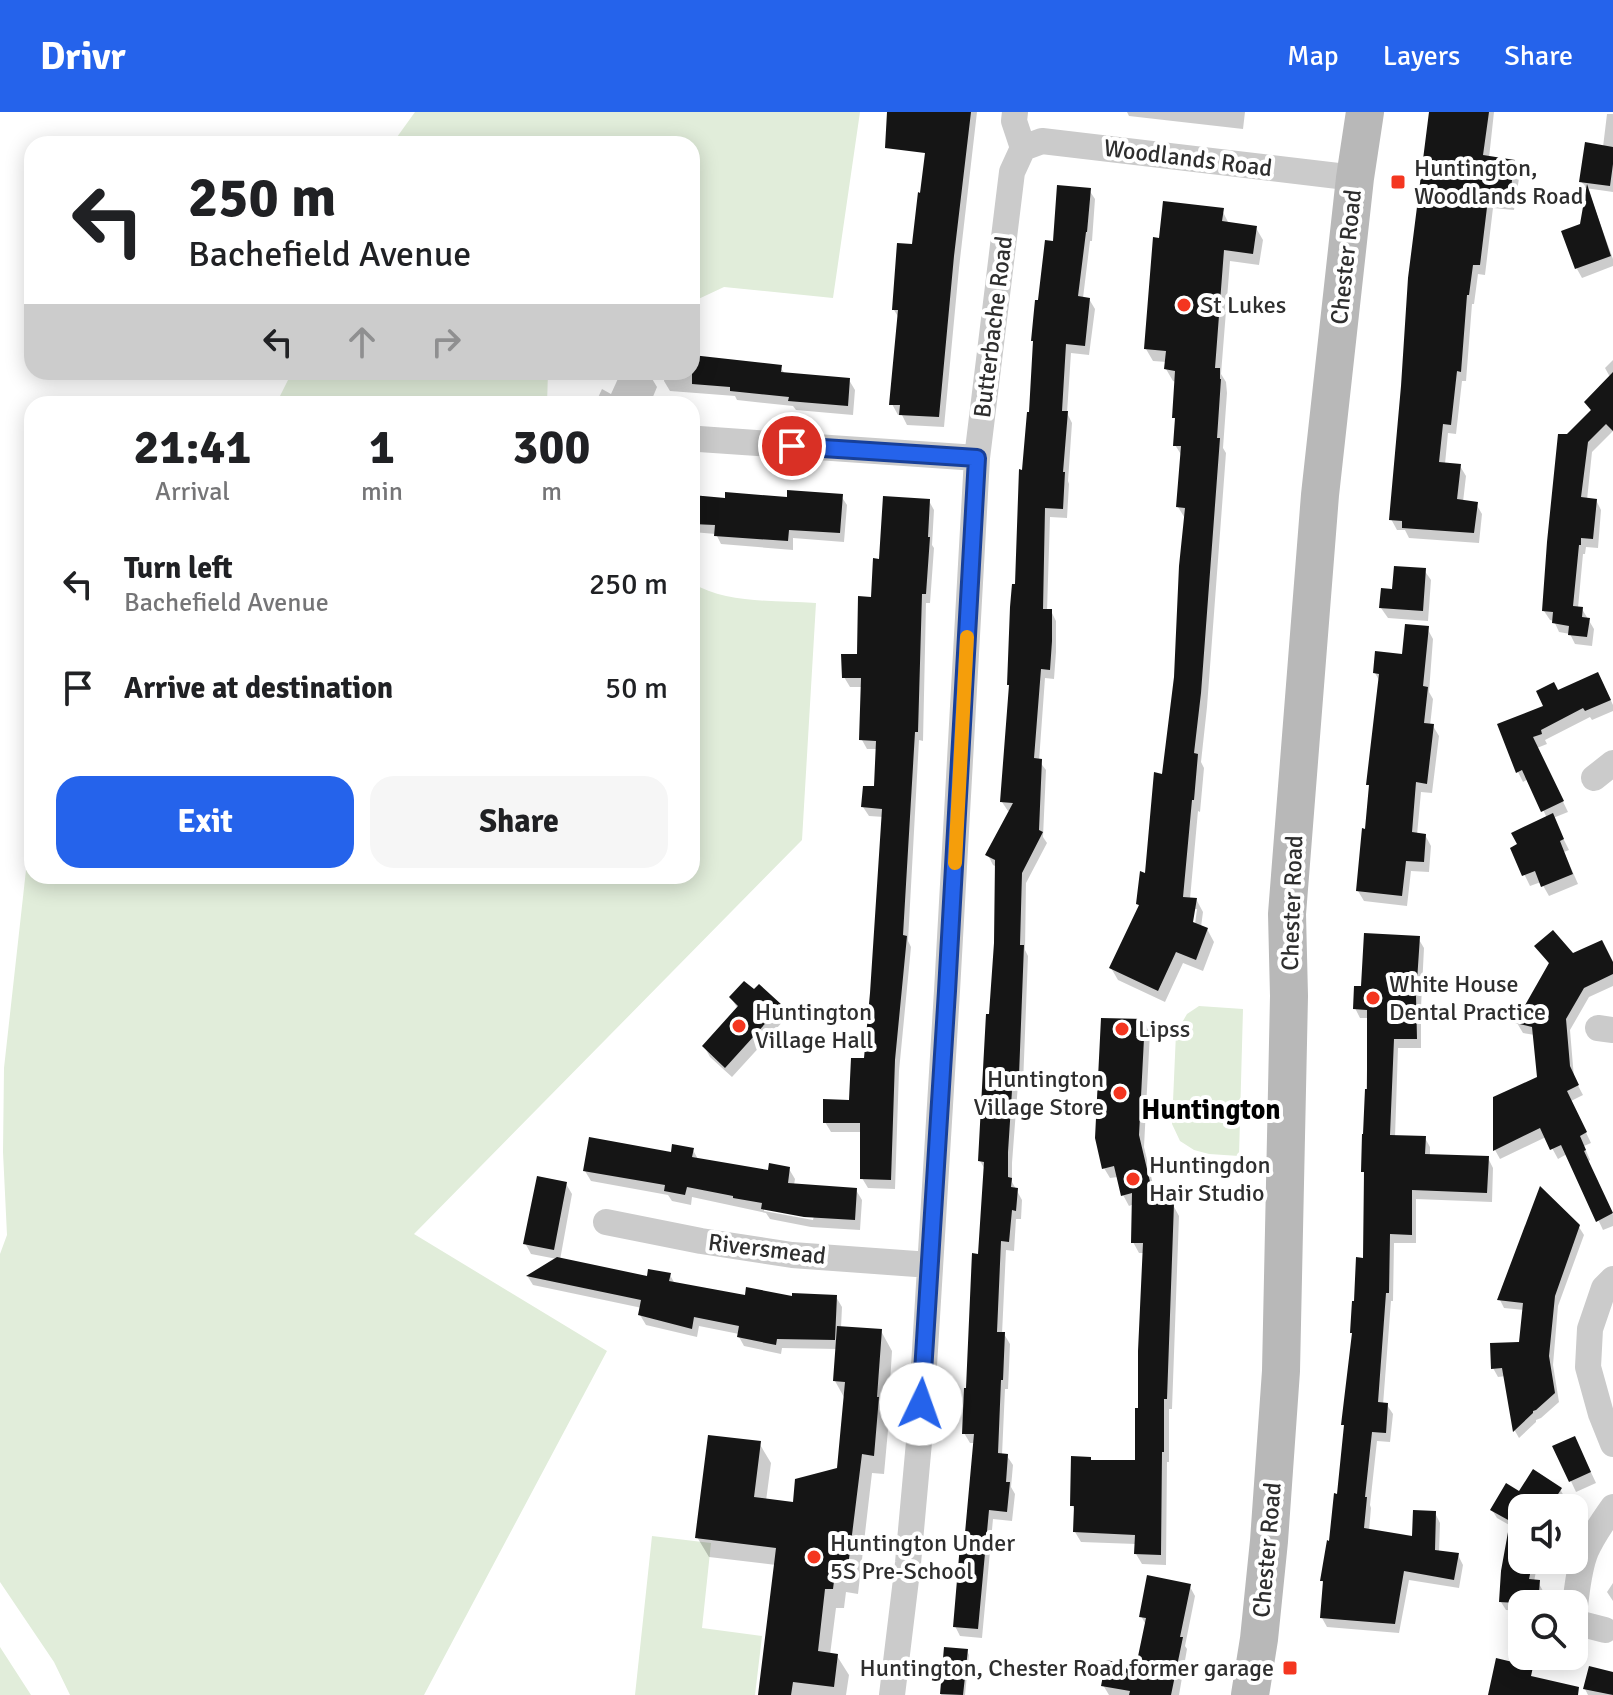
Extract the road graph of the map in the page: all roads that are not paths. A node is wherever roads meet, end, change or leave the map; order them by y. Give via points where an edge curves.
1 (1015, 112) edge
2 (1365, 112) edge
3 (1023, 148) junction
4 (1355, 178) junction
5 (700, 439) edge
6 (977, 458) junction
7 (606, 1222) dead end
8 (930, 1265) junction
9 (1613, 1279) edge
10 (1613, 1444) edge
11 (1613, 1507) edge
12 (1578, 1590) edge
13 (1588, 1626) edge
14 (1605, 1630) dead end
15 (892, 1695) edge
16 (1250, 1695) edge

1 - 3 street
2 - 4 main road, Chester Road
3 - 4 street, Woodlands Road via 1042,141
3 - 6 street, Butterbache Road via 1012,172
4 - 16 main road, Chester Road via 1320,495 1287,914 1281,1371 1269,1541
5 - 6 street
6 - 8 street, Butterbache Road
7 - 8 street, Riversmead via 792,1255
8 - 15 street, Butterbache Road via 920,1431
9 - 10 street via 1604,1288 1590,1329 1588,1367
11 - 12 street via 1586,1552
13 - 14 street

